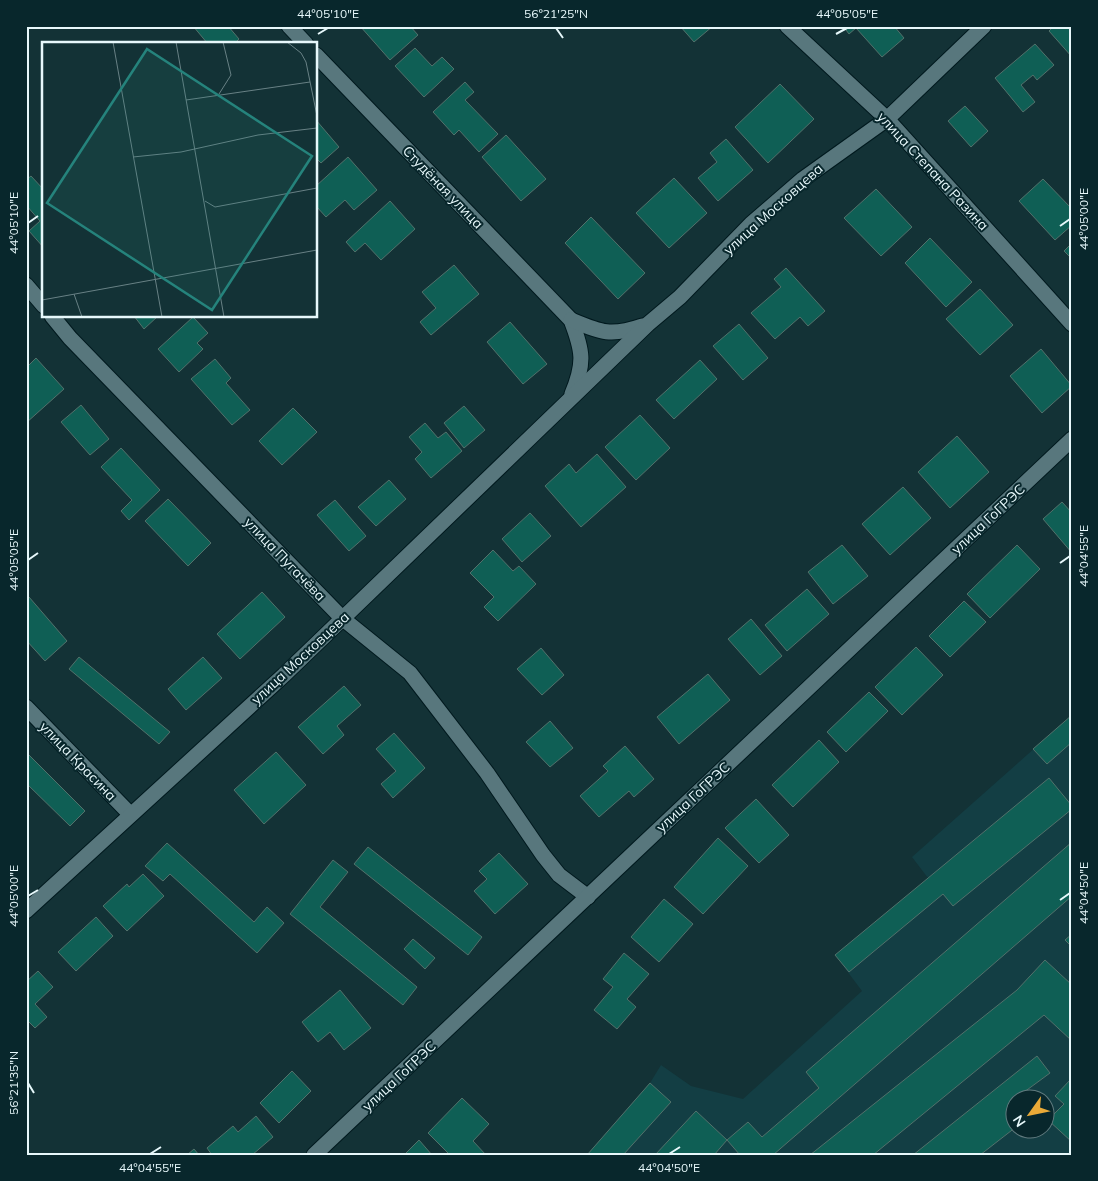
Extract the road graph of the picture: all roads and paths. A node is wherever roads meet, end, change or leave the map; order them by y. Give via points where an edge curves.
1 (289, 26) edge
2 (787, 26) edge
3 (984, 26) edge
4 (304, 42) edge
5 (318, 57) edge
6 (887, 119) junction
7 (26, 285) edge
8 (42, 304) edge
9 (54, 318) edge
10 (570, 320) junction
11 (648, 324) junction
12 (1072, 324) edge
13 (569, 400) junction
14 (1072, 439) edge
15 (342, 618) junction
16 (26, 707) edge
17 (130, 814) junction
18 (588, 897) junction
19 (26, 911) edge
20 (314, 1155) edge

1 - 4 street
2 - 6 street, улица Степана Разина
3 - 6 street, улица Московцева
5 - 10 street, Студёная улица
6 - 11 street, улица Московцева via 803,179 751,224 680,297
6 - 12 street, улица Степана Разина
7 - 8 street
9 - 15 street, улица Пугачёва
10 - 11 street via 599,332 622,333
10 - 13 street, улица Московцева via 581,345 582,361
11 - 13 street, улица Московцева
13 - 15 street, улица Московцева
14 - 18 street, улица ГоГРЭС
15 - 17 street, улица Московцева
15 - 18 street, улица Пугачёва via 410,673 554,869
16 - 17 street, улица Красина
17 - 19 street, улица Московцева
18 - 20 street, улица ГоГРЭС

